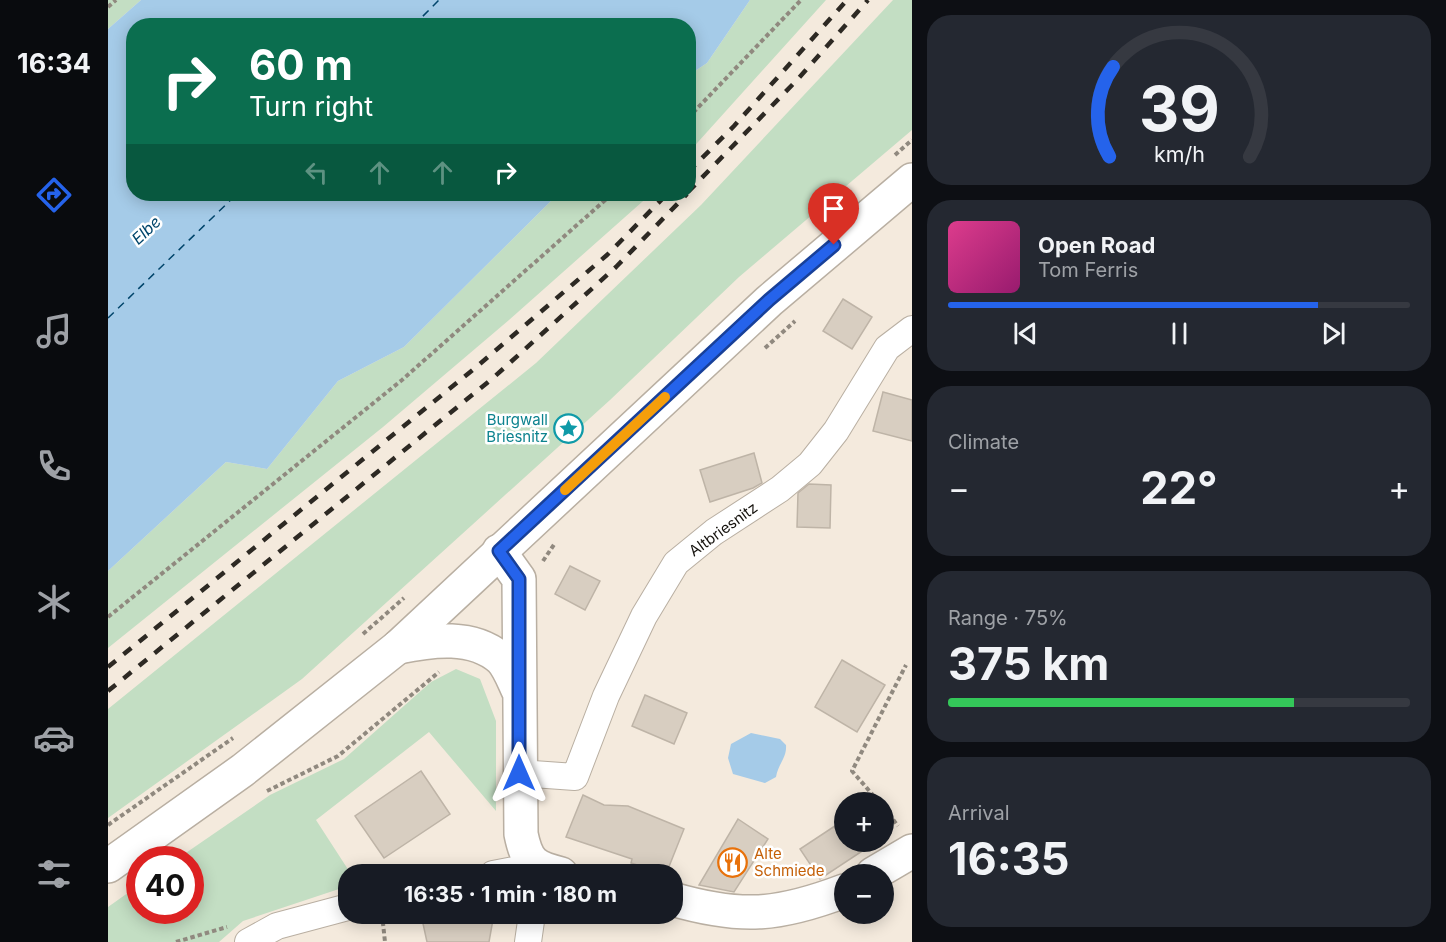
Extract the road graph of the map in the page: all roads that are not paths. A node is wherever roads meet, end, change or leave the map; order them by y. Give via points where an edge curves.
1 (912, 180) edge
2 (912, 329) edge
3 (499, 551) junction
4 (398, 647) junction
5 (519, 692) junction
6 (519, 773) junction
7 (912, 851) edge
8 (535, 864) edge
9 (890, 864) edge
10 (108, 866) edge
11 (834, 895) edge
12 (683, 902) edge
13 (338, 910) edge
14 (531, 924) edge
15 (242, 933) edge
16 (528, 942) edge

1 - 3 main road via 769,300
2 - 6 street, Altbriesnitz via 887,348 836,431 810,464 676,563 634,636 574,777
3 - 4 main road
3 - 5 main road via 519,579
4 - 5 main road via 432,640 480,647 502,660
4 - 10 main road via 243,770
5 - 6 main road
6 - 8 main road via 520,834 527,857
7 - 9 main road
11 - 12 main road via 810,904 754,914
13 - 15 street
14 - 16 street

